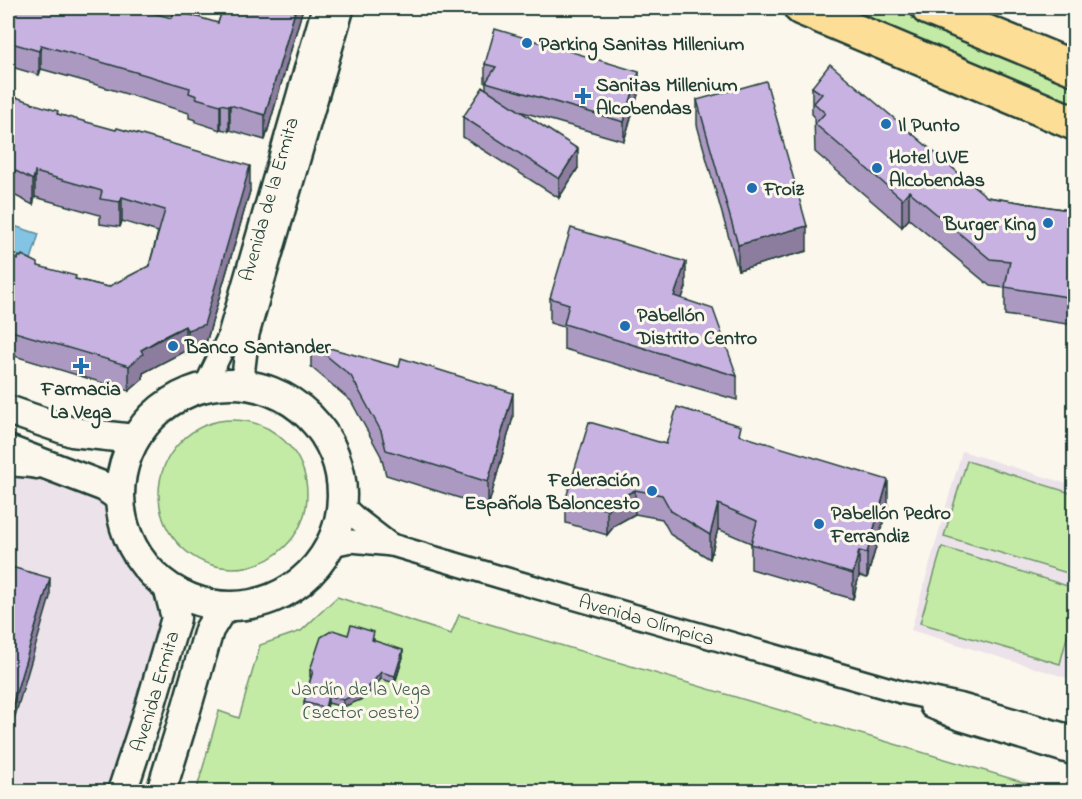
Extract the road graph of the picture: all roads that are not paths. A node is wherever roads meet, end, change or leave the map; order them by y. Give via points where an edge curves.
1 (323, 8) edge
2 (343, 8) edge
3 (801, 8) edge
4 (949, 11) edge
5 (1074, 68) edge
6 (1074, 123) edge
7 (242, 384) junction
8 (205, 387) junction
9 (8, 410) edge
10 (134, 439) junction
11 (8, 450) edge
12 (8, 470) edge
13 (112, 492) junction
14 (343, 506) junction
15 (332, 545) junction
16 (392, 545) junction
17 (168, 587) junction
18 (228, 607) junction
19 (901, 692) junction
20 (1074, 737) edge
21 (1074, 754) edge
22 (122, 792) edge
23 (160, 792) edge

1 - 8 street, Avenida de la Ermita via 228,338
2 - 7 street, Avenida de la Ermita via 248,334
3 - 6 main road
4 - 5 main road
7 - 8 street
7 - 14 street via 284,397 318,424 338,462
8 - 10 street via 180,396 153,415
9 - 10 street via 72,432
10 - 13 street
11 - 13 street
12 - 13 lane
13 - 17 street via 141,561
14 - 15 street
14 - 16 street, Avenida Olímpica
15 - 16 street, Avenida Olímpica via 351,541
15 - 18 street via 306,579 270,601
16 - 19 street, Avenida Olímpica
17 - 18 street via 197,602
17 - 22 street, Avenida Ermita via 176,618
18 - 23 street, Avenida Ermita via 209,630
19 - 20 street, Avenida Olímpica
19 - 21 street, Avenida Olímpica via 959,719

